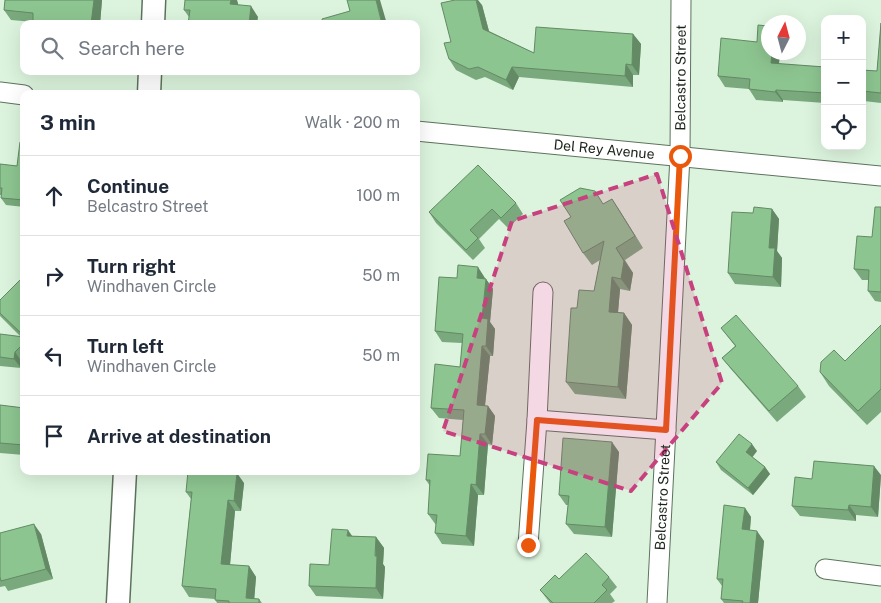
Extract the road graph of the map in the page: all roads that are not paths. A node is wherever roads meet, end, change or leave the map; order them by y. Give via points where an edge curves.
1 (154, 0) edge
2 (681, 0) edge
3 (153, 20) edge
4 (150, 75) edge
5 (149, 90) edge
6 (0, 92) edge
7 (20, 94) edge
8 (420, 131) edge
9 (680, 156) junction
10 (881, 176) edge
11 (543, 292) dead end
12 (537, 420) junction
13 (666, 430) junction
14 (125, 475) edge
15 (528, 545) dead end
16 (824, 570) dead end
17 (881, 576) edge
18 (118, 603) edge
19 (657, 603) edge

1 - 3 street
2 - 9 street, Belcastro Street
4 - 5 street
6 - 7 street
8 - 9 street, Del Rey Avenue
9 - 10 street, Del Rey Avenue
9 - 13 street, Belcastro Street
11 - 12 street
12 - 13 street
12 - 15 street
13 - 19 street, Belcastro Street
14 - 18 street
16 - 17 street

